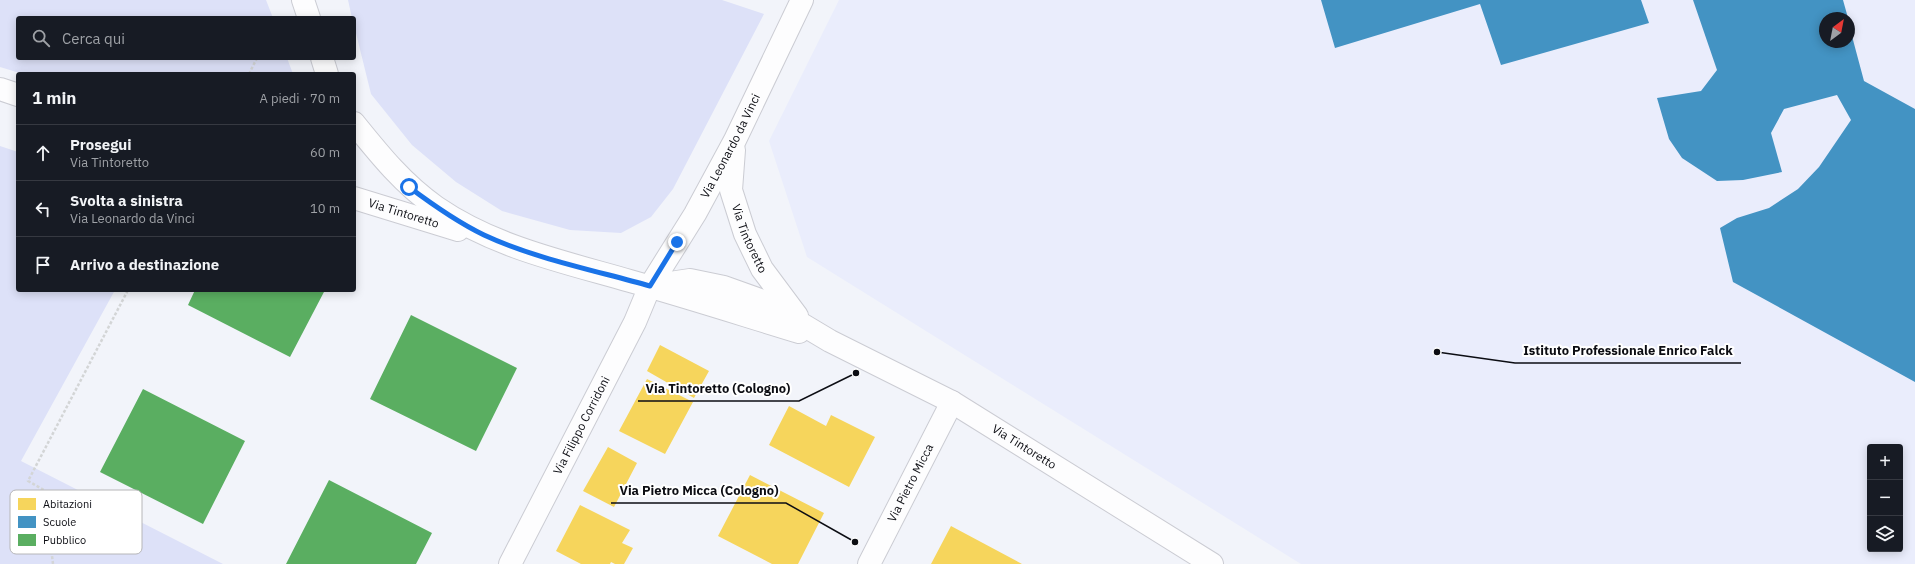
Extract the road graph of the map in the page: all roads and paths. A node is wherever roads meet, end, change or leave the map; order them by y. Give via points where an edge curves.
1 (303, 0) edge
2 (802, 0) edge
3 (308, 16) edge
4 (256, 60) edge
5 (323, 60) edge
6 (250, 72) edge
7 (326, 72) edge
8 (0, 90) edge
9 (16, 94) edge
10 (356, 125) edge
11 (735, 140) junction
12 (356, 199) edge
13 (522, 250) junction
14 (650, 286) junction
15 (127, 292) edge
16 (804, 325) junction
17 (830, 341) junction
18 (952, 402) junction
19 (44, 490) edge
20 (51, 554) edge
21 (52, 564) edge
22 (510, 564) edge
23 (869, 564) edge
24 (1212, 564) edge

1 - 3 street
2 - 11 street, Via Leonardo da Vinci
4 - 6 path
5 - 7 street
8 - 9 street
10 - 13 street, Via Tintoretto via 409,187 484,235
11 - 14 street, Via Leonardo da Vinci via 695,214
11 - 16 street, Via Tintoretto via 731,190 745,234 762,269
12 - 13 street, Via Tintoretto
13 - 14 street, Via Tintoretto
14 - 16 street, Via Tintoretto via 690,280 724,287 763,301
14 - 17 street, Via Tintoretto
14 - 22 street, Via Filippo Corridoni via 635,322
15 - 19 path via 28,481
16 - 17 street, Via Tintoretto
17 - 18 street, Via Tintoretto
18 - 23 street, Via Pietro Micca
18 - 24 street, Via Tintoretto
20 - 21 path

